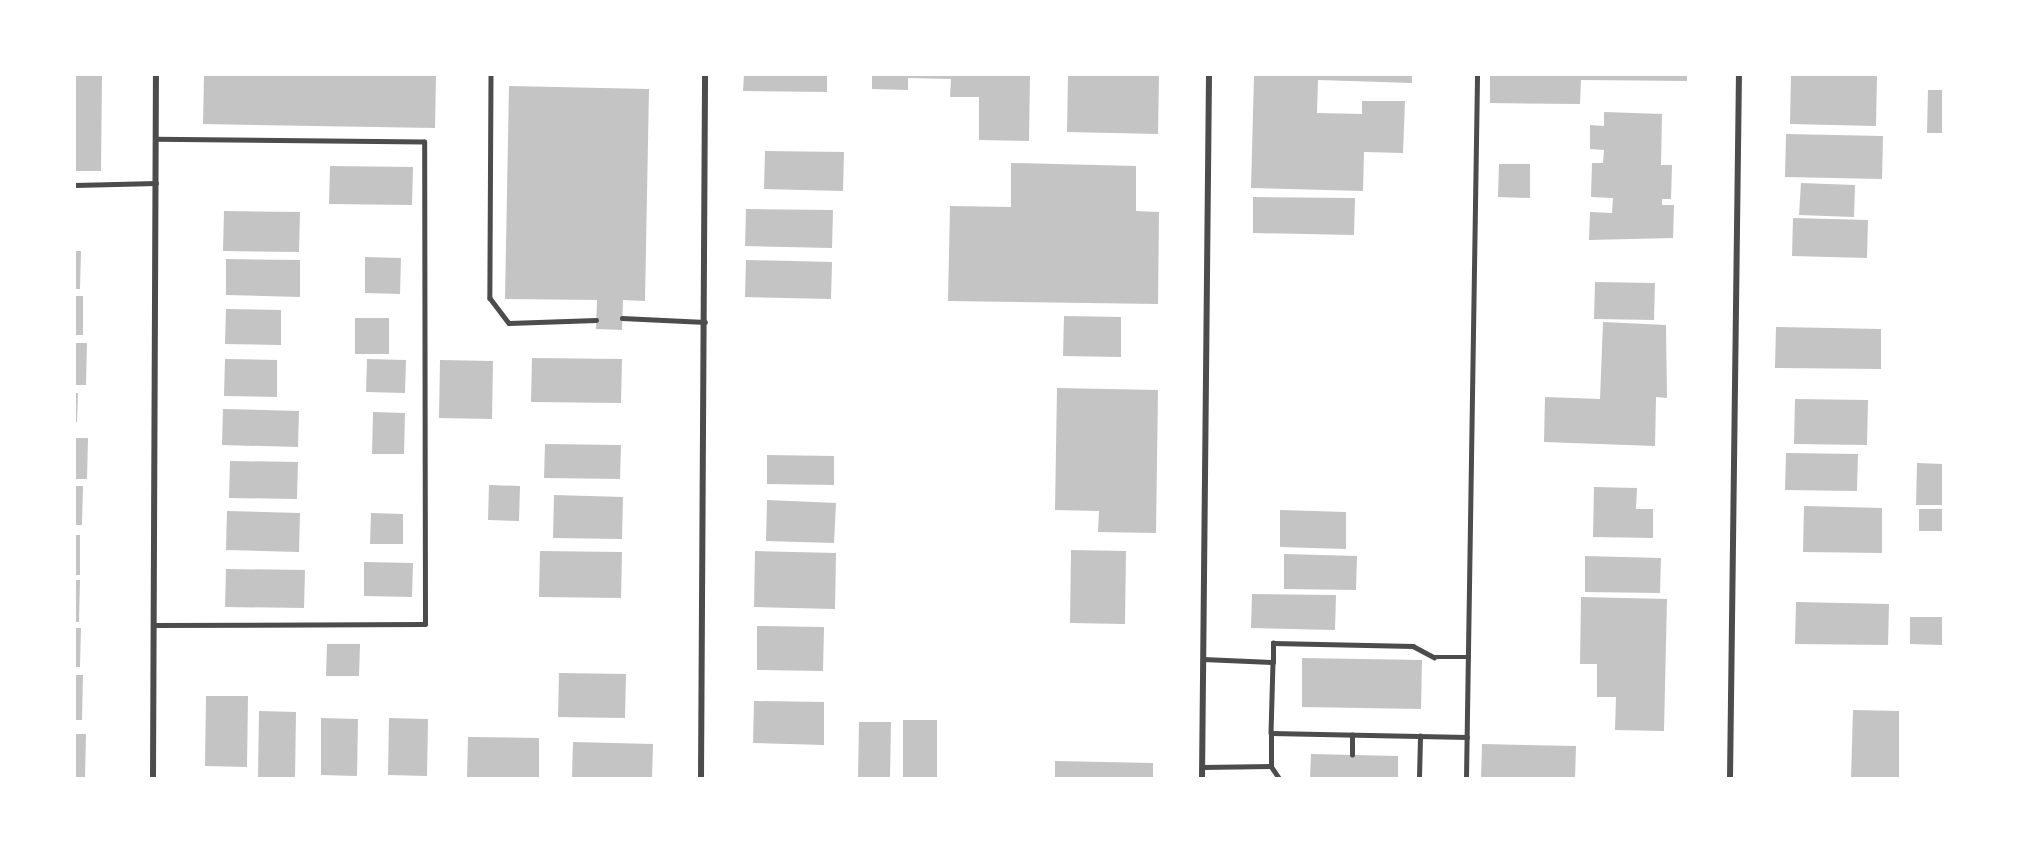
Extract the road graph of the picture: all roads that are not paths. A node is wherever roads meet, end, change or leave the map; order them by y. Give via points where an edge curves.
1 (156, 75) edge
2 (491, 75) edge
3 (705, 75) edge
4 (1209, 75) edge
5 (1477, 75) edge
6 (1739, 75) edge
7 (156, 139) junction
8 (156, 183) junction
9 (75, 185) edge
10 (622, 318) dead end
11 (596, 320) dead end
12 (705, 322) junction
13 (154, 625) junction
14 (1469, 657) junction
15 (1203, 660) junction
16 (1273, 662) junction
17 (1271, 733) junction
18 (1352, 735) junction
19 (1420, 736) junction
20 (1467, 737) junction
21 (1352, 755) dead end
22 (1271, 766) junction
23 (1202, 767) junction
24 (153, 778) edge
25 (701, 778) edge
26 (1202, 778) edge
27 (1279, 778) edge
28 (1419, 778) edge
29 (1466, 778) edge
30 (1730, 778) edge

1 - 7 street
2 - 11 lane via 490,298 509,323
3 - 12 street
4 - 15 street
5 - 14 lane
6 - 30 street
7 - 8 street
7 - 13 lane via 424,142 425,624
8 - 9 lane
8 - 13 street
10 - 12 lane
12 - 25 street
13 - 24 street
14 - 16 lane via 1434,657 1413,646 1273,643
14 - 20 lane
15 - 16 lane
15 - 23 street
16 - 17 lane
17 - 18 lane
17 - 22 lane
18 - 19 lane
18 - 21 lane
19 - 20 lane
19 - 28 lane
20 - 29 lane
22 - 23 lane
22 - 27 lane
23 - 26 street

